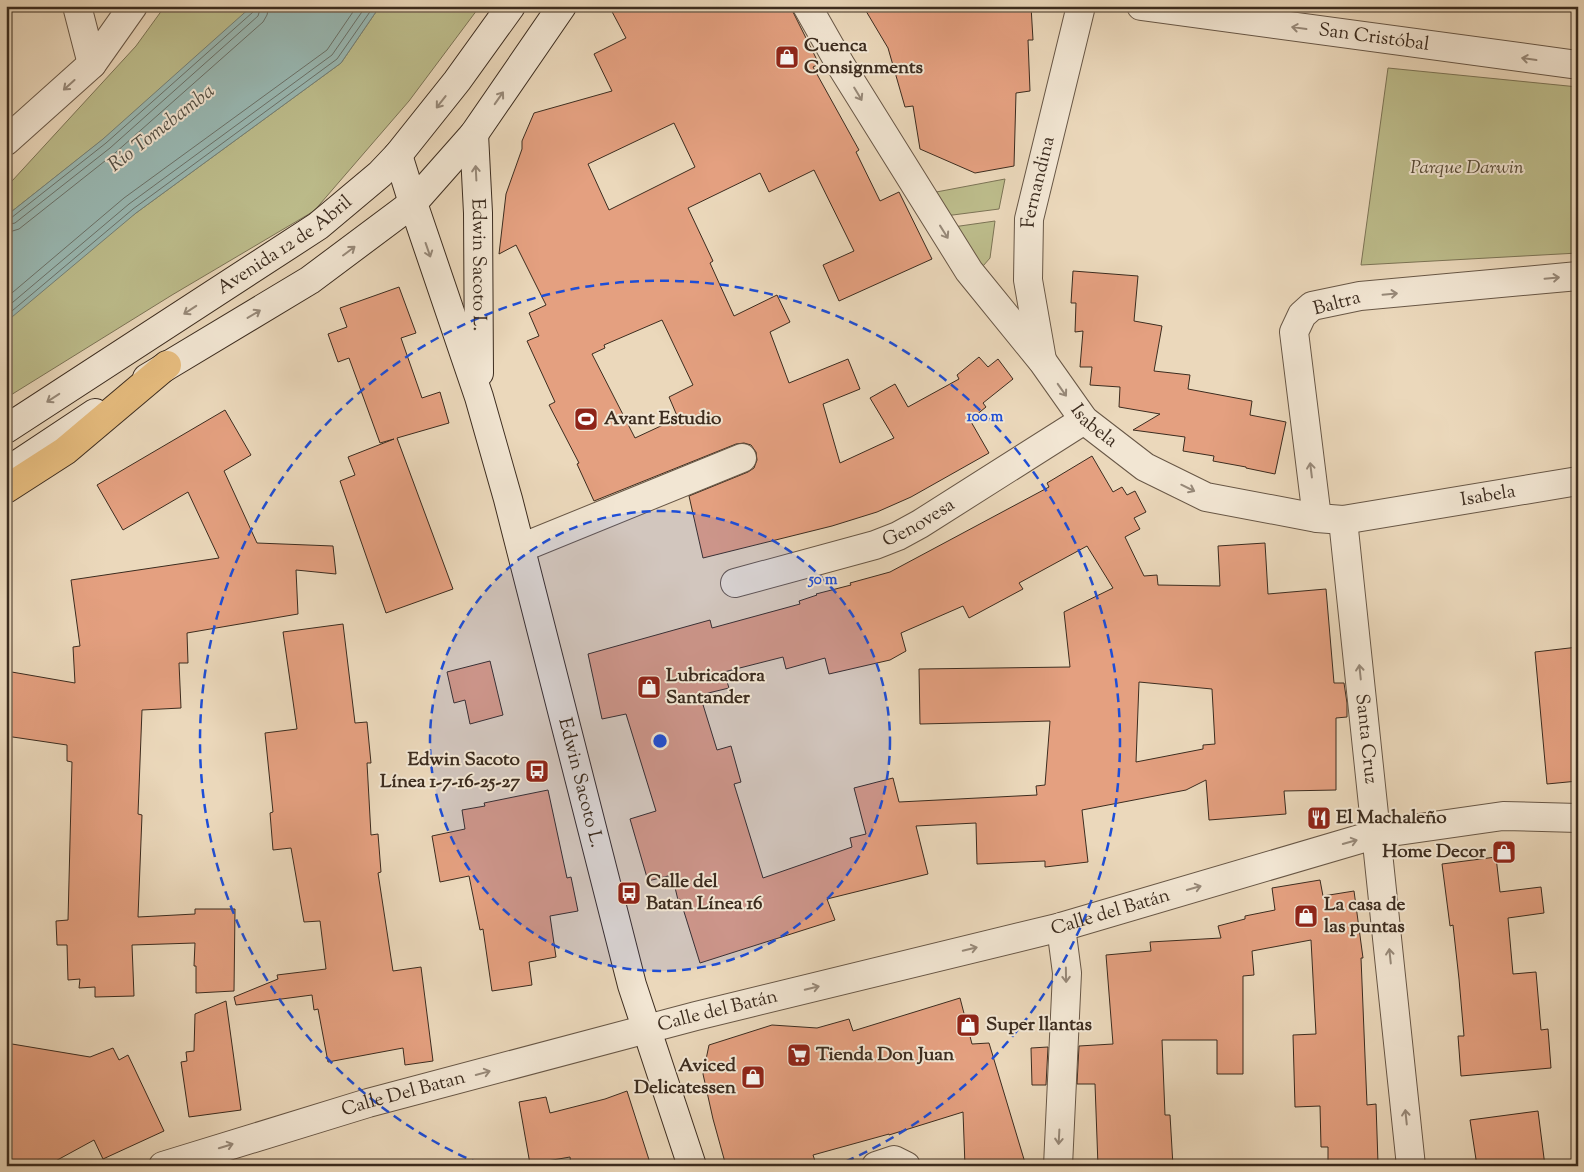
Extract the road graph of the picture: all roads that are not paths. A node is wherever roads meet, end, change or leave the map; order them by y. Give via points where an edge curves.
1 (77, 6) edge
2 (132, 6) edge
3 (512, 6) edge
4 (562, 6) edge
5 (807, 6) edge
6 (1081, 6) edge
7 (1141, 6) edge
8 (92, 64) junction
9 (1578, 65) edge
10 (474, 134) junction
11 (6, 142) edge
12 (398, 155) junction
13 (413, 204) junction
14 (1578, 276) edge
15 (1043, 362) junction
16 (166, 365) junction
17 (479, 397) junction
18 (1084, 420) junction
19 (6, 429) edge
20 (742, 458) dead end
21 (6, 472) edge
22 (1578, 481) edge
23 (6, 490) edge
24 (1330, 519) junction
25 (521, 548) junction
26 (735, 583) dead end
27 (1578, 818) edge
28 (1377, 834) junction
29 (1062, 927) junction
30 (647, 1031) junction
31 (163, 1166) edge
32 (692, 1166) edge
33 (876, 1166) edge
34 (906, 1166) edge
35 (1058, 1166) edge
36 (1411, 1166) edge

1 - 8 street
2 - 8 street
3 -> 12 street, Avenida 12 de Abril
10 -> 4 street, Avenida 12 de Abril
5 -> 15 street, Isabela via 878,127 969,271
6 - 15 street, Fernandina via 1030,219 1028,280
9 -> 7 street, San Cristóbal
8 -> 11 street
10 - 13 street, Avenida 12 de Abril
17 -> 10 street, Edwin Sacoto L.
12 - 13 street, Edwin Sacoto L.
12 -> 19 street, Avenida 12 de Abril via 318,226
16 -> 13 street, Avenida 12 de Abril via 310,280
13 -> 17 street, Edwin Sacoto L.
24 -> 14 street, Baltra via 1294,332 1302,315 1312,306 1360,296
15 -> 18 street, Isabela
16 - 21 street, Avenida 12 de Abril
16 - 23 main road via 65,451
17 - 25 street, Edwin Sacoto L.
18 -> 24 street, Isabela via 1145,467 1206,497
18 - 26 street, Genovesa via 898,536
20 - 25 street
22 - 24 street, Isabela
28 -> 24 street, Santa Cruz
25 - 30 street, Edwin Sacoto L. via 632,985
27 - 28 street, Calle del Batán via 1503,816
29 -> 28 street, Calle del Batán
36 -> 28 street, Santa Cruz
30 -> 29 street, Calle del Batán via 696,1016
29 -> 35 street via 1067,973
31 -> 30 street, Calle Del Batan via 368,1103
30 - 32 street, Edwin Sacoto L.
33 - 34 street via 894,1160

